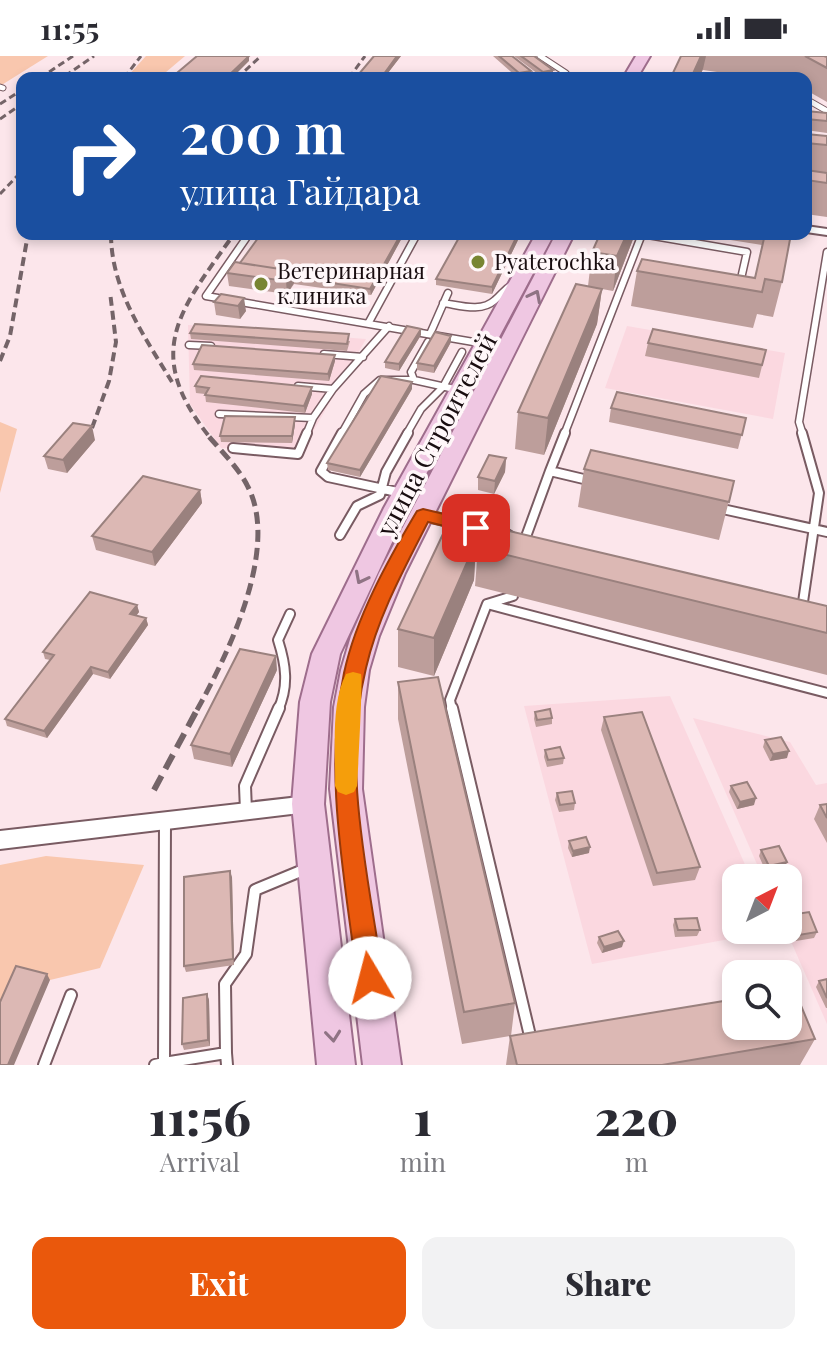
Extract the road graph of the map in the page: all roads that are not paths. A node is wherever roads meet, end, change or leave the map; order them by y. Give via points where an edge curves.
1 (540, 56) edge
2 (564, 72) edge
3 (245, 240) edge
4 (414, 240) edge
5 (542, 240) edge
6 (562, 240) edge
7 (640, 240) edge
8 (677, 240) edge
9 (827, 252) edge
10 (520, 281) junction
11 (624, 283) junction
12 (638, 286) edge
13 (738, 290) edge
14 (448, 293) dead end
15 (443, 303) junction
16 (369, 322) junction
17 (389, 326) junction
18 (429, 338) junction
19 (486, 344) junction
20 (189, 345) dead end
21 (220, 347) edge
22 (508, 348) junction
23 (462, 352) dead end
24 (315, 354) edge
25 (363, 357) junction
26 (414, 380) junction
27 (286, 385) edge
28 (333, 389) junction
29 (451, 389) junction
30 (219, 414) dead end
31 (313, 418) junction
32 (233, 448) dead end
33 (550, 471) junction
34 (596, 482) edge
35 (401, 501) junction
36 (704, 505) edge
37 (813, 529) junction
38 (827, 532) edge
39 (340, 535) dead end
40 (532, 540) junction
41 (522, 556) edge
42 (513, 596) dead end
43 (802, 601) edge
44 (487, 604) junction
45 (290, 614) dead end
46 (827, 693) edge
47 (308, 804) junction
48 (247, 812) junction
49 (165, 821) junction
50 (0, 840) edge
51 (315, 865) junction
52 (71, 995) dead end
53 (547, 1039) edge
54 (226, 1059) edge
55 (159, 1064) edge
56 (44, 1065) edge
57 (336, 1065) edge
58 (382, 1065) edge

1 - 2 lane
3 - 16 lane via 206,296
4 - 16 lane
5 - 10 main road, улица Строителей
22 -> 6 main road, улица Строителей
7 - 11 lane
8 - 13 lane via 747,252
9 - 37 lane via 799,422 819,493
10 - 15 lane via 476,308
10 - 19 main road, улица Строителей
11 - 12 lane
11 - 33 lane
14 - 15 lane
15 - 18 lane
16 - 17 lane
17 - 18 lane
17 - 25 lane
18 - 19 lane
18 - 26 lane via 411,372
19 - 22 main road
19 - 29 main road, улица Строителей
20 - 21 lane
22 - 35 main road, улица Строителей
23 - 29 lane
24 - 25 lane
25 - 28 lane
26 - 29 lane
26 - 35 lane via 380,380 364,394 321,471
27 - 28 lane
28 - 31 lane
29 - 35 main road, улица Строителей
30 - 31 lane
31 - 32 lane via 298,454
33 - 34 lane
33 - 40 lane
35 - 39 lane via 380,495 357,506
35 - 40 street
35 -> 47 main road, улица Строителей via 326,654 315,702
35 - 58 main road, улица Строителей via 392,573 365,636 349,707 346,789
36 - 37 lane
37 - 38 lane
37 - 43 lane
40 - 41 lane
42 - 44 lane
44 - 46 lane
44 - 53 lane via 450,700 532,1041
45 - 48 lane via 278,640 286,692 245,786
47 - 48 street
47 - 51 main road, улица Строителей
48 - 49 street
49 - 50 street
49 - 55 lane
51 - 54 lane via 255,890 246,954 225,984
51 -> 57 main road, улица Строителей
52 - 56 lane
54 - 55 lane

